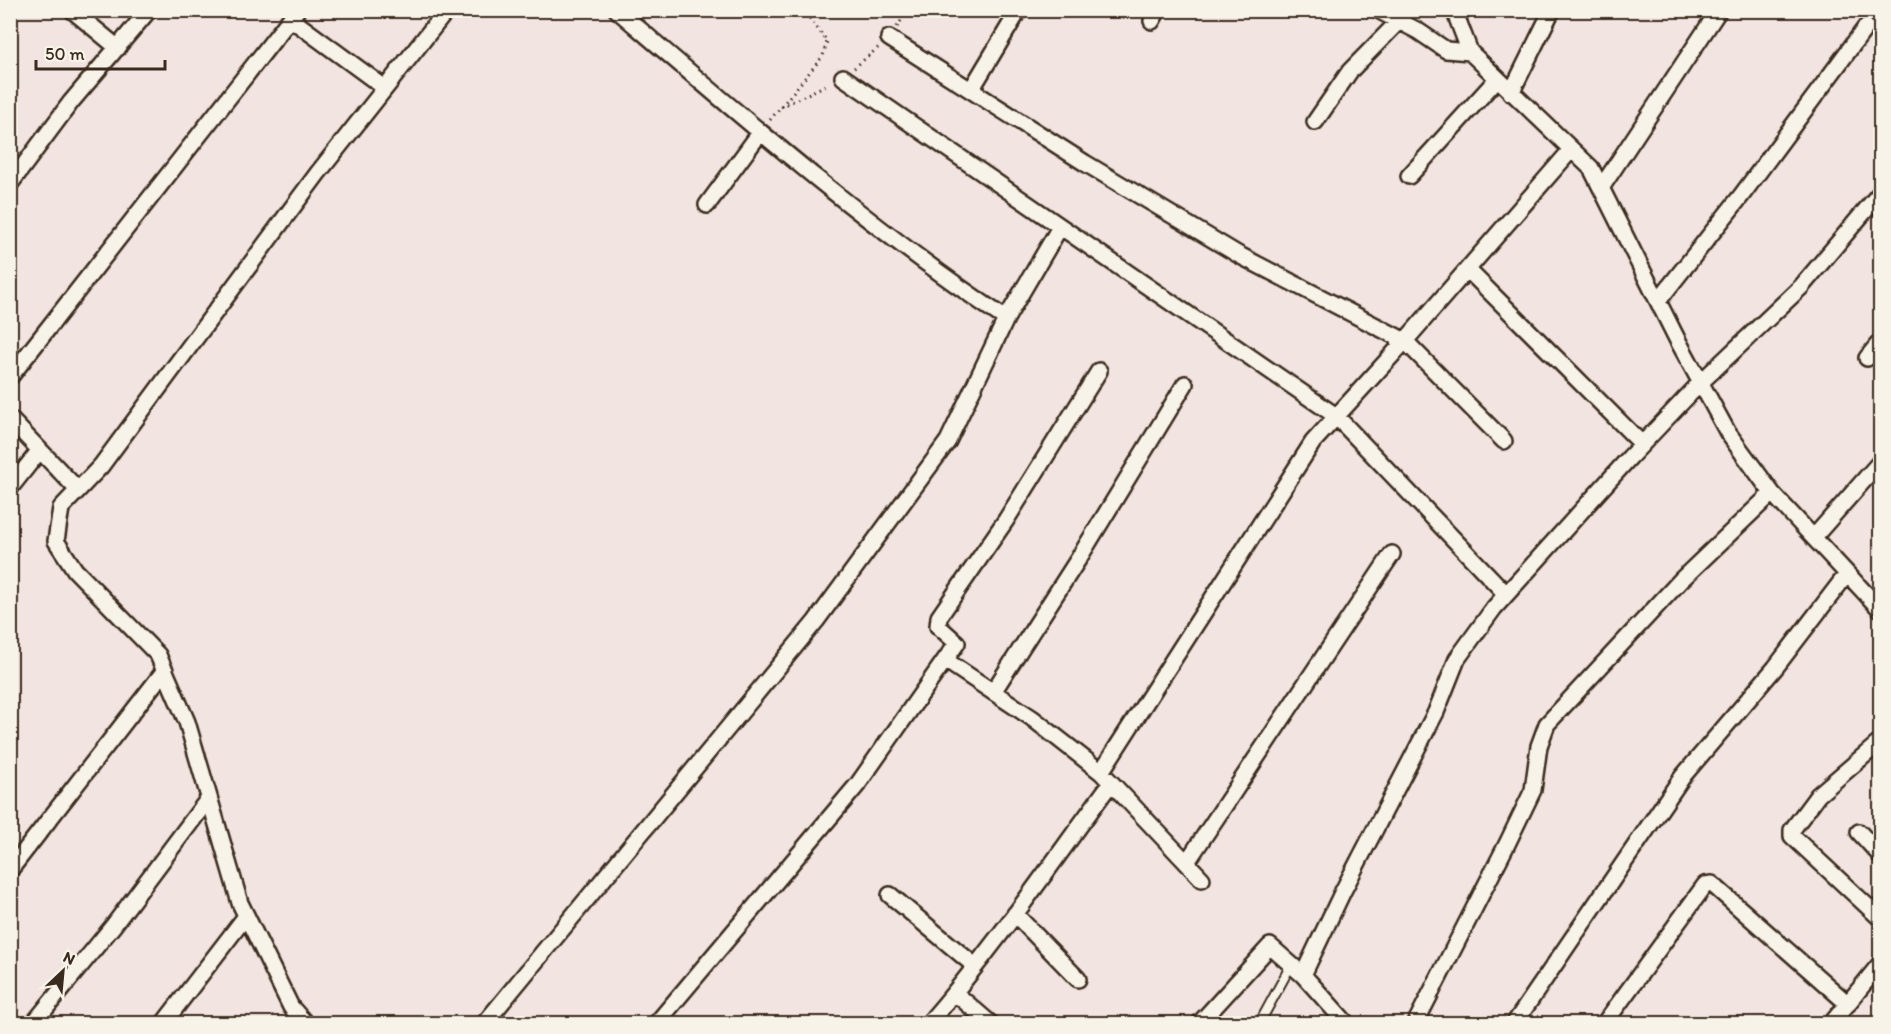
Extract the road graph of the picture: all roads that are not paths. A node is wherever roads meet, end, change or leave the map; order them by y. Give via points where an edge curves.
1 (72, 10) edge
2 (149, 10) edge
3 (447, 10) edge
4 (617, 10) edge
5 (1019, 10) edge
6 (1378, 10) edge
7 (1454, 10) edge
8 (1552, 10) edge
9 (1719, 10) edge
10 (294, 15) edge
11 (1399, 21) junction
12 (1866, 27) dead end
13 (889, 38) dead end
14 (118, 48) junction
15 (1470, 52) junction
16 (843, 77) dead end
17 (1497, 79) junction
18 (385, 88) junction
19 (971, 90) junction
20 (1511, 93) junction
21 (1315, 122) dead end
22 (760, 133) junction
23 (1571, 150) junction
24 (1409, 176) dead end
25 (10, 184) edge
26 (1601, 188) junction
27 (1881, 193) edge
28 (707, 205) dead end
29 (1060, 228) junction
30 (1467, 270) junction
31 (1658, 301) junction
32 (1006, 319) junction
33 (1404, 341) junction
34 (1881, 342) edge
35 (1867, 358) dead end
36 (1099, 371) dead end
37 (10, 377) edge
38 (1700, 382) junction
39 (1185, 384) dead end
40 (1336, 417) junction
41 (10, 419) edge
42 (1504, 441) dead end
43 (1642, 444) junction
44 (40, 450) junction
45 (1881, 462) edge
46 (10, 488) edge
47 (78, 490) junction
48 (1772, 492) junction
49 (1814, 537) junction
50 (1392, 554) dead end
51 (1847, 574) junction
52 (1506, 594) junction
53 (1881, 609) edge
54 (945, 660) junction
55 (165, 670) junction
56 (993, 692) junction
57 (1881, 742) edge
58 (1106, 778) junction
59 (210, 798) junction
60 (1858, 832) dead end
61 (1881, 855) edge
62 (14, 860) edge
63 (1186, 862) junction
64 (1202, 879) dead end
65 (890, 895) dead end
66 (1015, 914) junction
67 (246, 916) junction
68 (1881, 918) edge
69 (1291, 964) junction
70 (1881, 964) edge
71 (975, 966) junction
72 (1303, 975) junction
73 (1078, 979) dead end
74 (955, 993) junction
75 (1848, 1004) junction
76 (491, 1021) edge
77 (33, 1023) edge
78 (163, 1023) edge
79 (306, 1023) edge
80 (656, 1023) edge
81 (927, 1023) edge
82 (991, 1023) edge
83 (1199, 1023) edge
84 (1259, 1023) edge
85 (1347, 1023) edge
86 (1415, 1023) edge
87 (1514, 1023) edge
88 (1604, 1023) edge
89 (1831, 1023) edge

1 - 14 street
2 - 14 street
3 - 18 street
4 - 22 street
5 - 19 street
6 - 11 street
7 - 15 street
8 - 20 street
9 - 26 street
10 - 18 street
10 - 37 street
11 - 15 street via 1446,50
11 - 21 street via 1350,71
12 - 31 street
13 - 19 street
14 - 25 street via 71,102
15 - 17 street
16 - 29 street
17 - 20 street
17 - 24 street
18 - 47 street via 101,466
19 - 33 street via 1239,255
20 - 23 street
22 - 28 street
22 - 32 street via 944,277
23 - 26 street via 1591,168
23 - 30 street
26 - 31 street
27 - 38 street via 1801,288
29 - 32 street
29 - 40 street
30 - 33 street
30 - 43 street
31 - 38 street
32 - 76 street via 948,441 816,621
33 - 40 street
33 - 42 street
34 - 35 street
36 - 54 street via 1006,520 939,617 938,626 957,643
38 - 43 street
38 - 48 street via 1728,433
39 - 56 street
40 - 52 street
40 - 58 street via 1288,477
41 - 44 street
43 - 52 street
44 - 46 street
44 - 47 street
45 - 49 street
47 - 55 street via 61,508 56,541 75,570 158,655
48 - 49 street
48 - 86 street via 1681,580 1547,724 1539,746 1533,790
49 - 51 street
50 - 63 street
51 - 53 street
51 - 87 street via 1775,668 1683,776
52 - 72 street via 1457,659 1436,712
54 - 56 street
54 - 80 street via 858,784
55 - 59 street via 187,722
55 - 62 street
56 - 58 street
57 - 68 street via 1818,795 1792,830 1792,836
58 - 63 street
58 - 66 street
59 - 67 street
59 - 77 street
60 - 61 street
63 - 64 street
65 - 71 street
66 - 71 street
66 - 73 street
67 - 78 street
67 - 79 street via 291,1007
69 - 72 street
69 - 83 street via 1270,946
69 - 84 lane
70 - 75 street
71 - 74 street
72 - 85 street
74 - 81 street
74 - 82 street
75 - 88 street via 1712,884 1705,885
75 - 89 street

